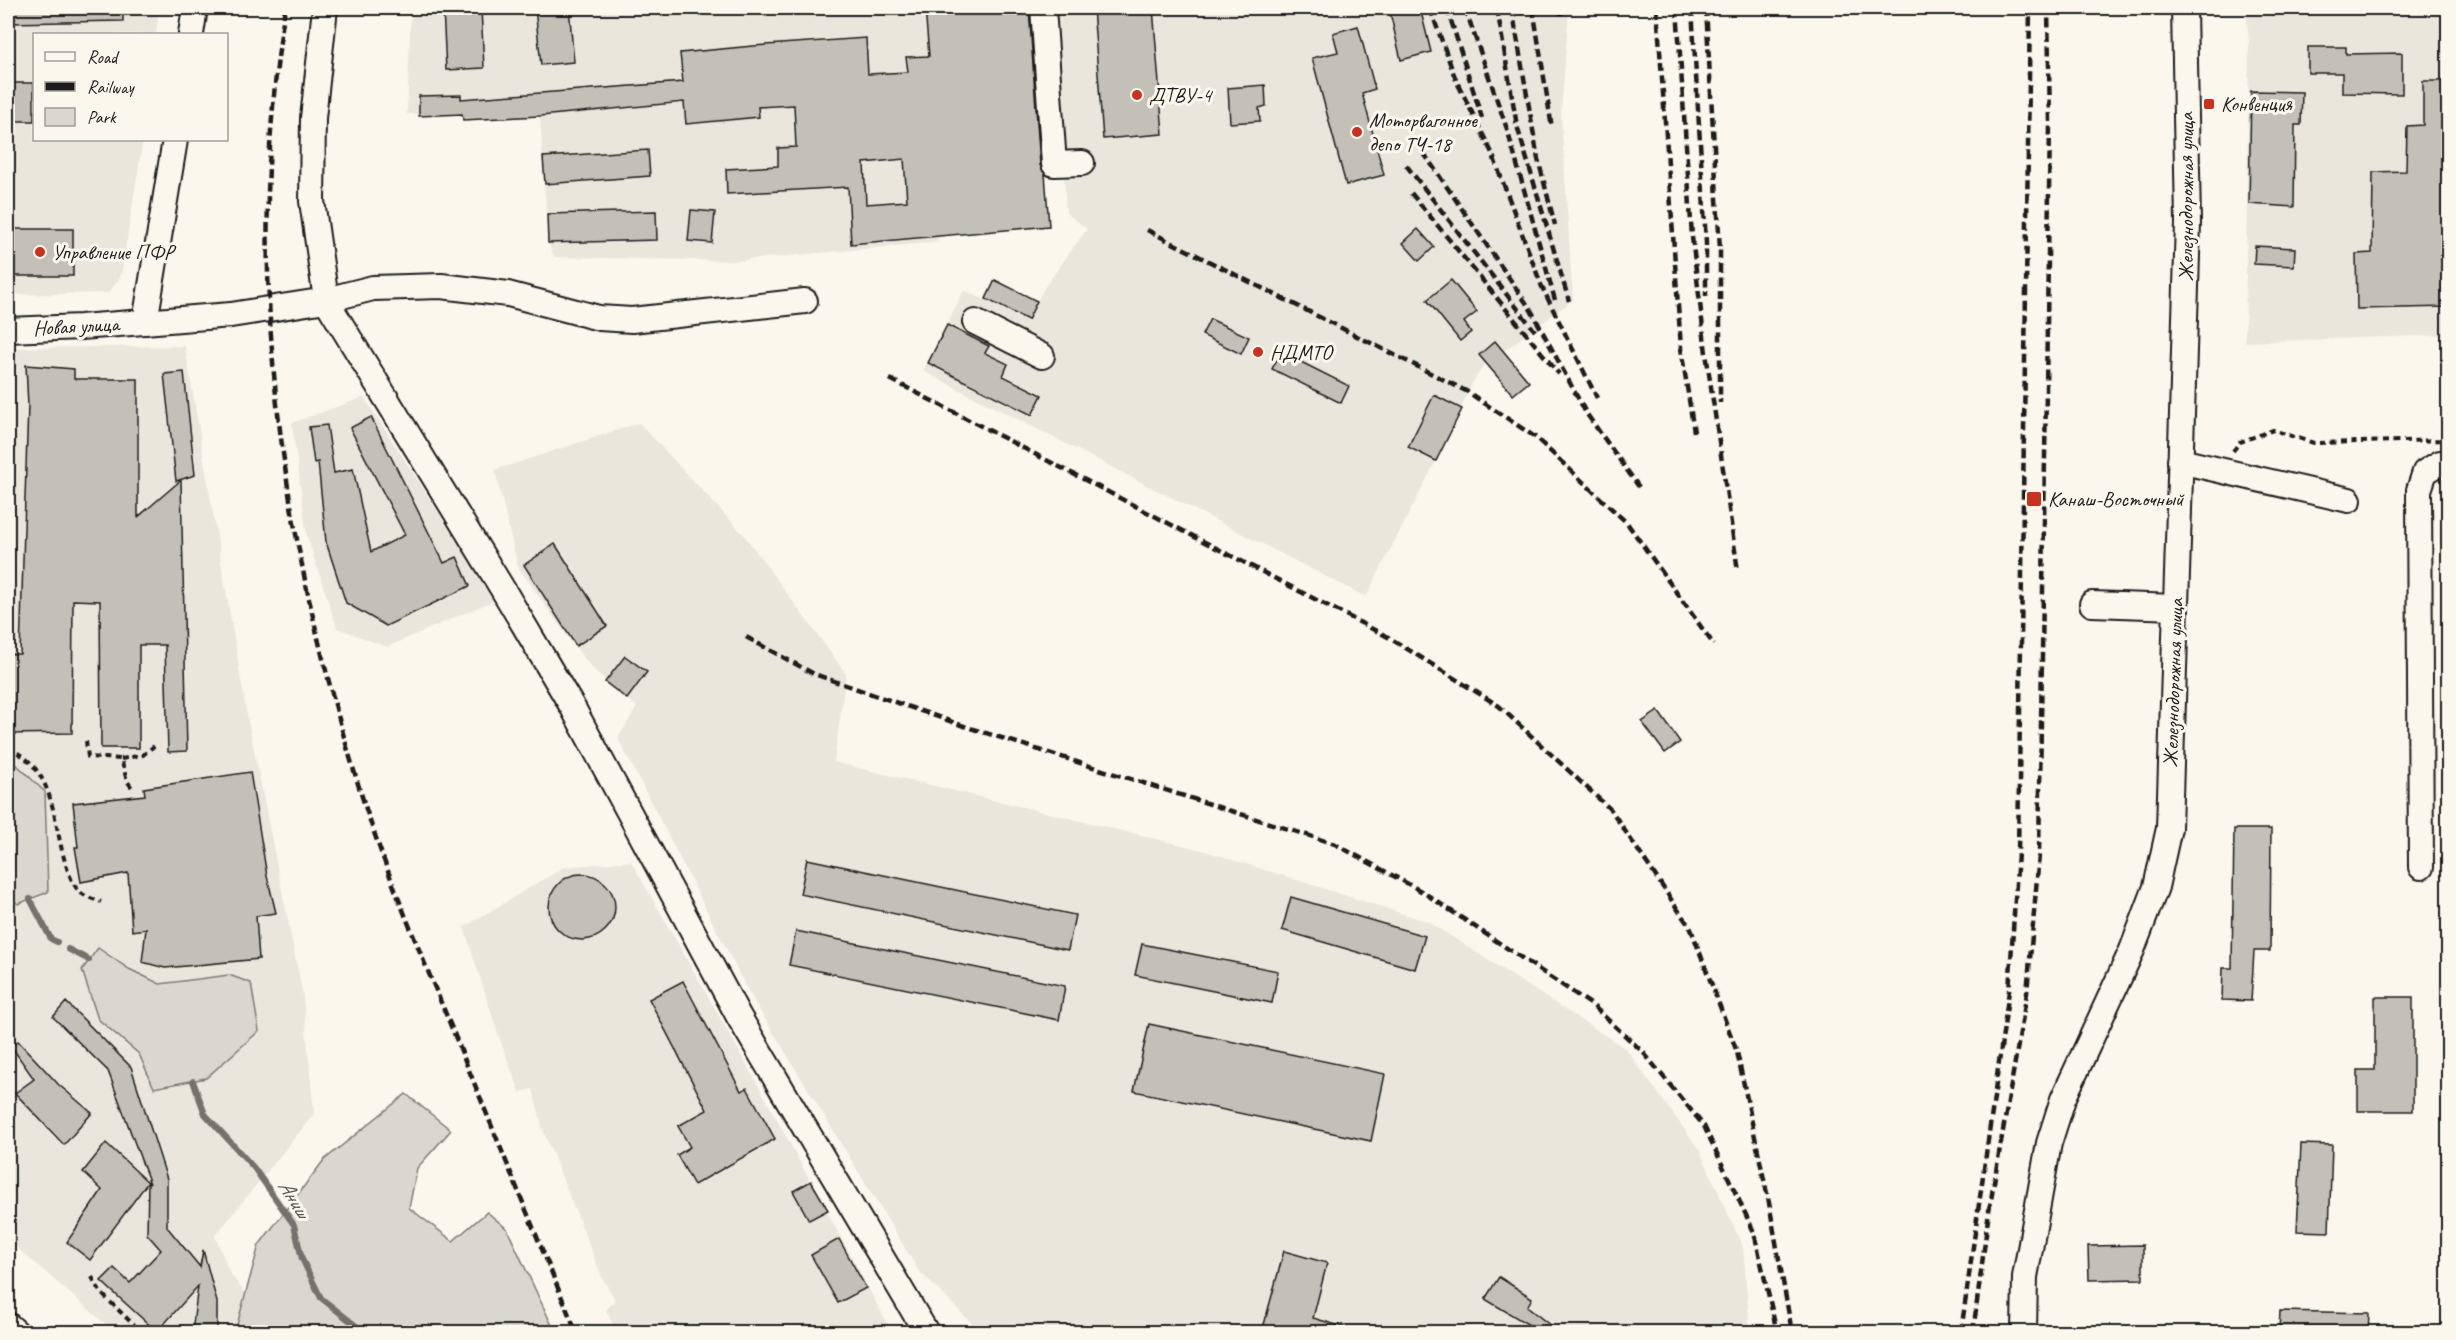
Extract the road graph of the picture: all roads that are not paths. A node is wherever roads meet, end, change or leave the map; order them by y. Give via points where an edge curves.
1 (195, 8) edge
2 (325, 8) edge
3 (1043, 8) edge
4 (2184, 8) edge
5 (191, 33) edge
6 (175, 141) edge
7 (1082, 164) dead end
8 (326, 300) junction
9 (805, 301) dead end
10 (145, 322) junction
11 (975, 322) dead end
12 (8, 330) edge
13 (1042, 356) dead end
14 (2180, 461) junction
15 (2448, 464) edge
16 (2349, 500) dead end
17 (2092, 604) dead end
18 (2176, 607) junction
19 (2421, 867) dead end
20 (8, 1325) edge
21 (16, 1332) edge
22 (926, 1332) edge
23 (2024, 1332) edge

1 - 5 street
2 - 8 street via 313,118 312,201
3 - 7 street via 1054,164
4 - 14 street, Железнодорожная улица via 2188,223
6 - 10 street
8 - 9 street, Новая улица via 373,288 441,286 508,294 599,318 632,320
8 - 10 street, Новая улица via 231,315
8 - 22 street via 573,708 739,1017
10 - 12 street, Новая улица
11 - 13 street
14 - 16 street
14 - 18 street, Железнодорожная улица
15 - 19 street via 2425,472 2419,490
17 - 18 street
18 - 23 street, Железнодорожная улица via 2169,828 2156,887 2063,1099 2049,1143 2025,1277
20 - 21 street

